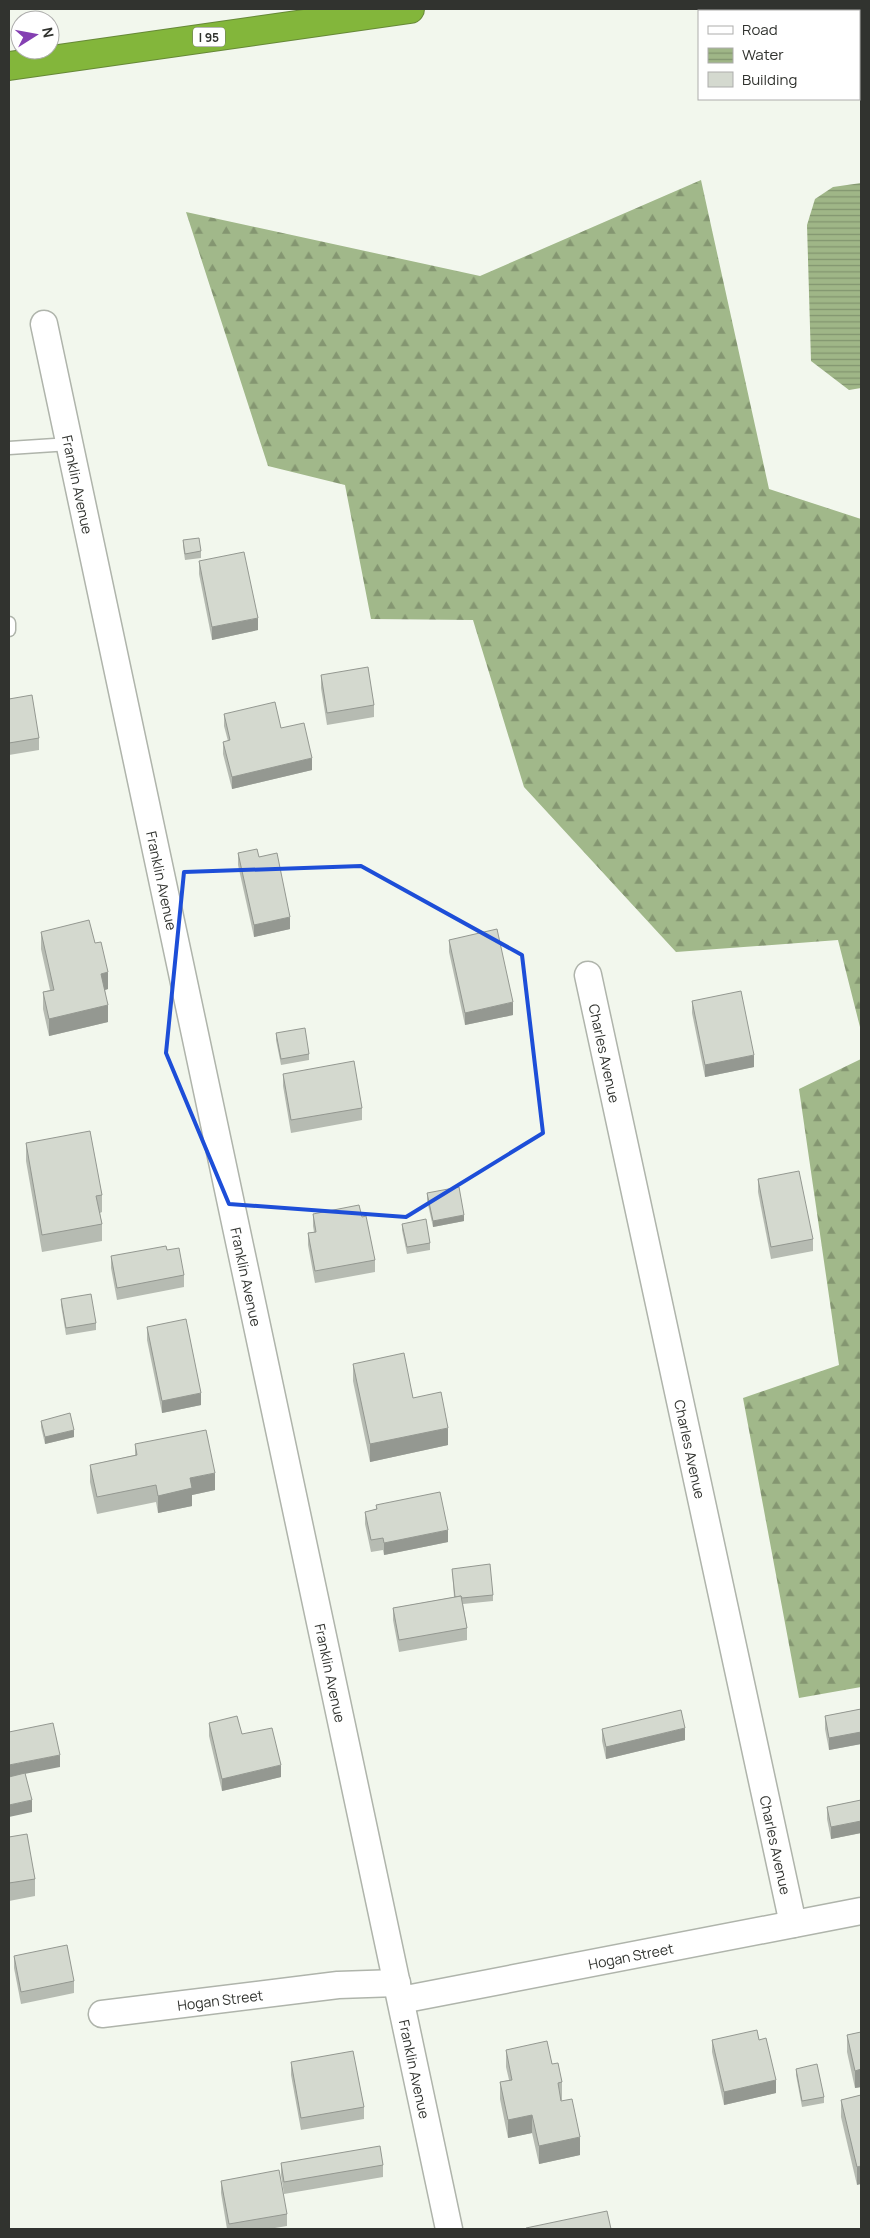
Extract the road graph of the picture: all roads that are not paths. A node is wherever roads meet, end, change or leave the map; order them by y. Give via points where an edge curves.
1 (410, 9) edge
2 (9, 66) edge
3 (44, 324) dead end
4 (70, 444) junction
5 (9, 448) edge
6 (9, 623) edge
7 (9, 630) edge
8 (588, 975) dead end
9 (861, 1911) edge
10 (793, 1924) junction
11 (399, 1992) junction
12 (102, 2014) dead end
13 (449, 2229) edge

1 - 2 highway, I 95
3 - 4 street, Franklin Avenue
4 - 5 lane
4 - 11 street, Franklin Avenue
6 - 7 lane
8 - 10 street, Charles Avenue
9 - 10 street, Hogan Street
10 - 11 street, Hogan Street
11 - 12 street, Hogan Street via 338,1985
11 - 13 street, Franklin Avenue

